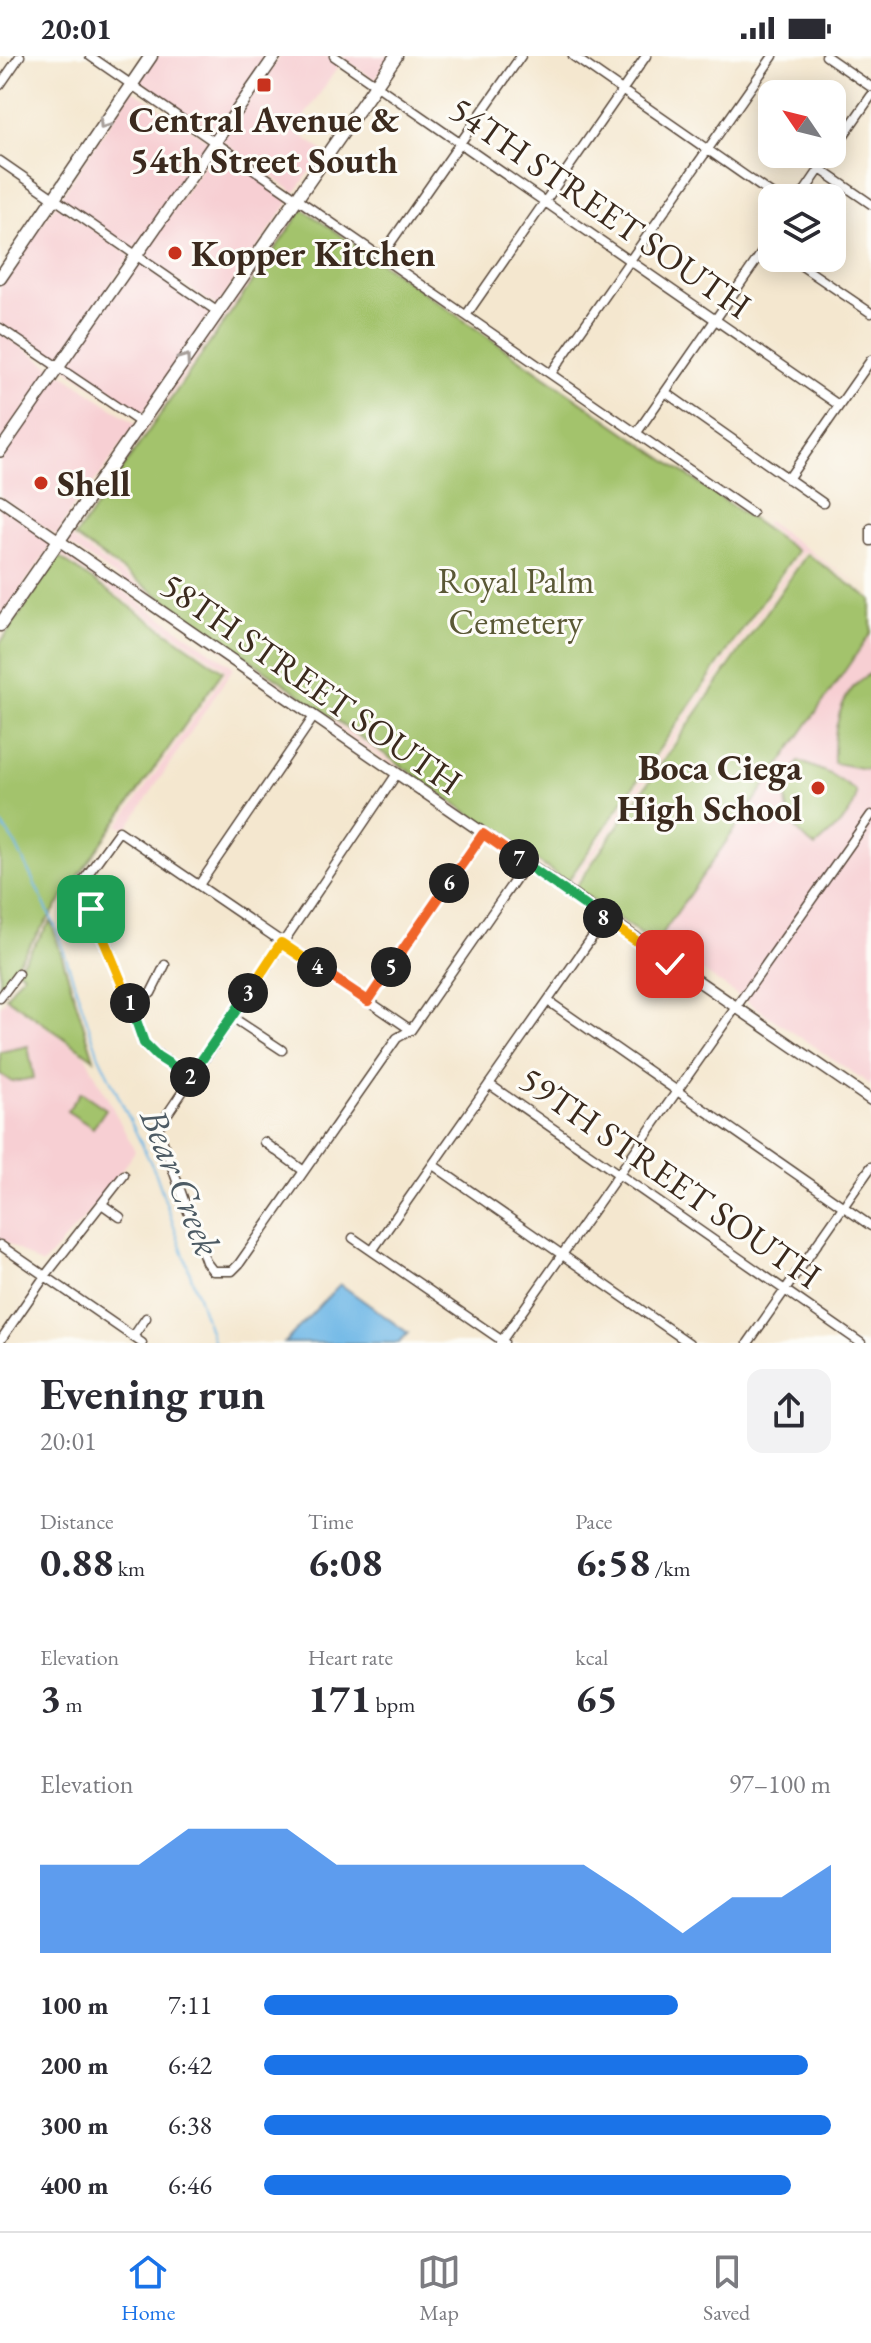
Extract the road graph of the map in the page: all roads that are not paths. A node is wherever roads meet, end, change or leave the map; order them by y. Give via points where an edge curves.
1 (20, 56) edge
2 (90, 56) edge
3 (151, 56) edge
4 (275, 56) edge
5 (334, 56) edge
6 (396, 56) edge
7 (521, 56) edge
8 (573, 56) edge
9 (646, 56) edge
10 (773, 56) edge
11 (826, 56) edge
12 (0, 85) edge
13 (131, 85) junction
14 (376, 85) junction
15 (871, 87) edge
16 (622, 90) junction
17 (871, 96) edge
18 (846, 132) edge
19 (215, 142) junction
20 (459, 143) junction
21 (707, 150) junction
22 (0, 161) edge
23 (820, 169) joint
24 (810, 184) edge
25 (758, 185) edge
26 (298, 196) junction
27 (54, 199) junction
28 (545, 202) junction
29 (871, 204) edge
30 (136, 255) junction
31 (382, 255) junction
32 (758, 260) edge
33 (630, 261) junction
34 (811, 272) edge
35 (0, 278) edge
36 (218, 312) junction
37 (871, 313) edge
38 (467, 314) junction
39 (715, 320) junction
40 (0, 328) edge
41 (871, 360) edge
42 (58, 367) junction
43 (552, 372) junction
44 (665, 392) junction
45 (837, 404) junction
46 (141, 423) junction
47 (638, 431) junction
48 (0, 451) edge
49 (788, 479) junction
50 (0, 500) edge
51 (823, 503) dead end
52 (752, 513) dead end
53 (59, 542) junction
54 (0, 625) edge
55 (313, 718) junction
56 (396, 775) junction
57 (871, 815) edge
58 (483, 834) junction
59 (526, 864) junction
60 (199, 885) junction
61 (605, 919) junction
62 (281, 943) junction
63 (165, 965) dead end
64 (18, 974) dead end
65 (0, 997) edge
66 (368, 1001) junction
67 (548, 1001) junction
68 (131, 1007) junction
69 (735, 1009) junction
70 (232, 1017) junction
71 (411, 1030) junction
72 (282, 1050) dead end
73 (189, 1079) junction
74 (489, 1084) junction
75 (676, 1091) junction
76 (871, 1100) edge
77 (264, 1142) dead end
78 (433, 1165) junction
79 (871, 1167) edge
80 (304, 1171) junction
81 (618, 1174) junction
82 (124, 1175) dead end
83 (103, 1205) junction
84 (843, 1207) junction
85 (120, 1217) dead end
86 (871, 1226) edge
87 (353, 1238) dead end
88 (0, 1245) edge
89 (372, 1251) junction
90 (562, 1255) junction
91 (45, 1276) junction
92 (785, 1290) junction
93 (146, 1318) dead end
94 (133, 1337) junction
95 (0, 1341) edge
96 (502, 1342) edge
97 (142, 1343) edge
98 (689, 1343) edge
99 (748, 1343) edge
100 (861, 1343) edge

1 - 12 street
2 - 13 street
3 - 13 main road
4 - 19 main road
5 - 14 street, 54TH STREET SOUTH
6 - 14 main road
7 - 20 street
8 - 16 street
9 - 16 street
10 - 21 street
11 - 15 street
13 - 19 street
13 -> 27 main road
14 - 20 street, 54TH STREET SOUTH
14 - 26 main road
16 - 21 street
16 - 28 street
17 - 18 street
19 - 26 street
19 - 30 main road
20 - 28 street, 54TH STREET SOUTH
20 - 31 street
21 - 25 street
21 - 33 street
22 - 27 street
23 - 24 street
23 - 29 street
26 - 31 street
26 - 36 main road
27 - 30 street
27 - 35 main road
28 - 33 street, 54TH STREET SOUTH
28 - 38 street
30 - 36 street
30 - 42 main road
31 - 38 street
32 - 39 street
33 - 39 street, 54TH STREET SOUTH
33 - 43 street
34 - 37 street
46 -> 36 main road
38 - 43 street
39 - 44 street
39 - 45 street, 54TH STREET SOUTH
40 - 42 street
41 - 45 street
42 - 46 street
42 - 48 main road
43 - 47 street
44 - 47 street
44 - 49 street
45 - 49 street
46 - 53 main road
47 - 52 street
49 - 51 street
50 - 53 street, 58TH STREET SOUTH
53 - 54 main road
53 - 55 street, 58TH STREET SOUTH
55 - 56 street, 58TH STREET SOUTH
55 - 60 street
56 - 58 street, 58TH STREET SOUTH
56 - 62 street
57 - 69 street
58 - 59 street, 58TH STREET SOUTH
58 - 66 street
59 - 61 street, 58TH STREET SOUTH
59 - 71 street
60 - 62 street
60 - 68 street via 119,831 75,892 98,922
61 - 67 street
61 - 69 street, 58TH STREET SOUTH
62 - 66 street
62 - 70 street
63 - 68 street via 151,993
64 - 65 street
66 - 71 street
67 - 74 street
67 - 75 street
68 - 73 street via 144,1043
69 - 75 street
69 - 76 street, 58TH STREET SOUTH
70 - 72 street
70 - 73 street
71 - 80 street via 397,1038
73 - 80 street via 158,1128 213,1271 232,1271 239,1264
74 - 78 street
74 - 81 street, 59TH STREET SOUTH
75 - 81 street
75 - 84 street
77 - 80 street
78 - 89 street
78 - 90 street
79 - 84 street
81 - 90 street
81 - 92 street, 59TH STREET SOUTH
82 - 83 street
83 - 85 street
83 - 91 street
84 - 86 street
84 - 92 street
87 - 89 street
88 - 91 street
89 - 96 street
90 - 96 street
90 - 98 street
91 - 94 street
91 - 95 street
92 - 99 street
92 - 100 street, 59TH STREET SOUTH
93 - 94 street
94 - 97 street

